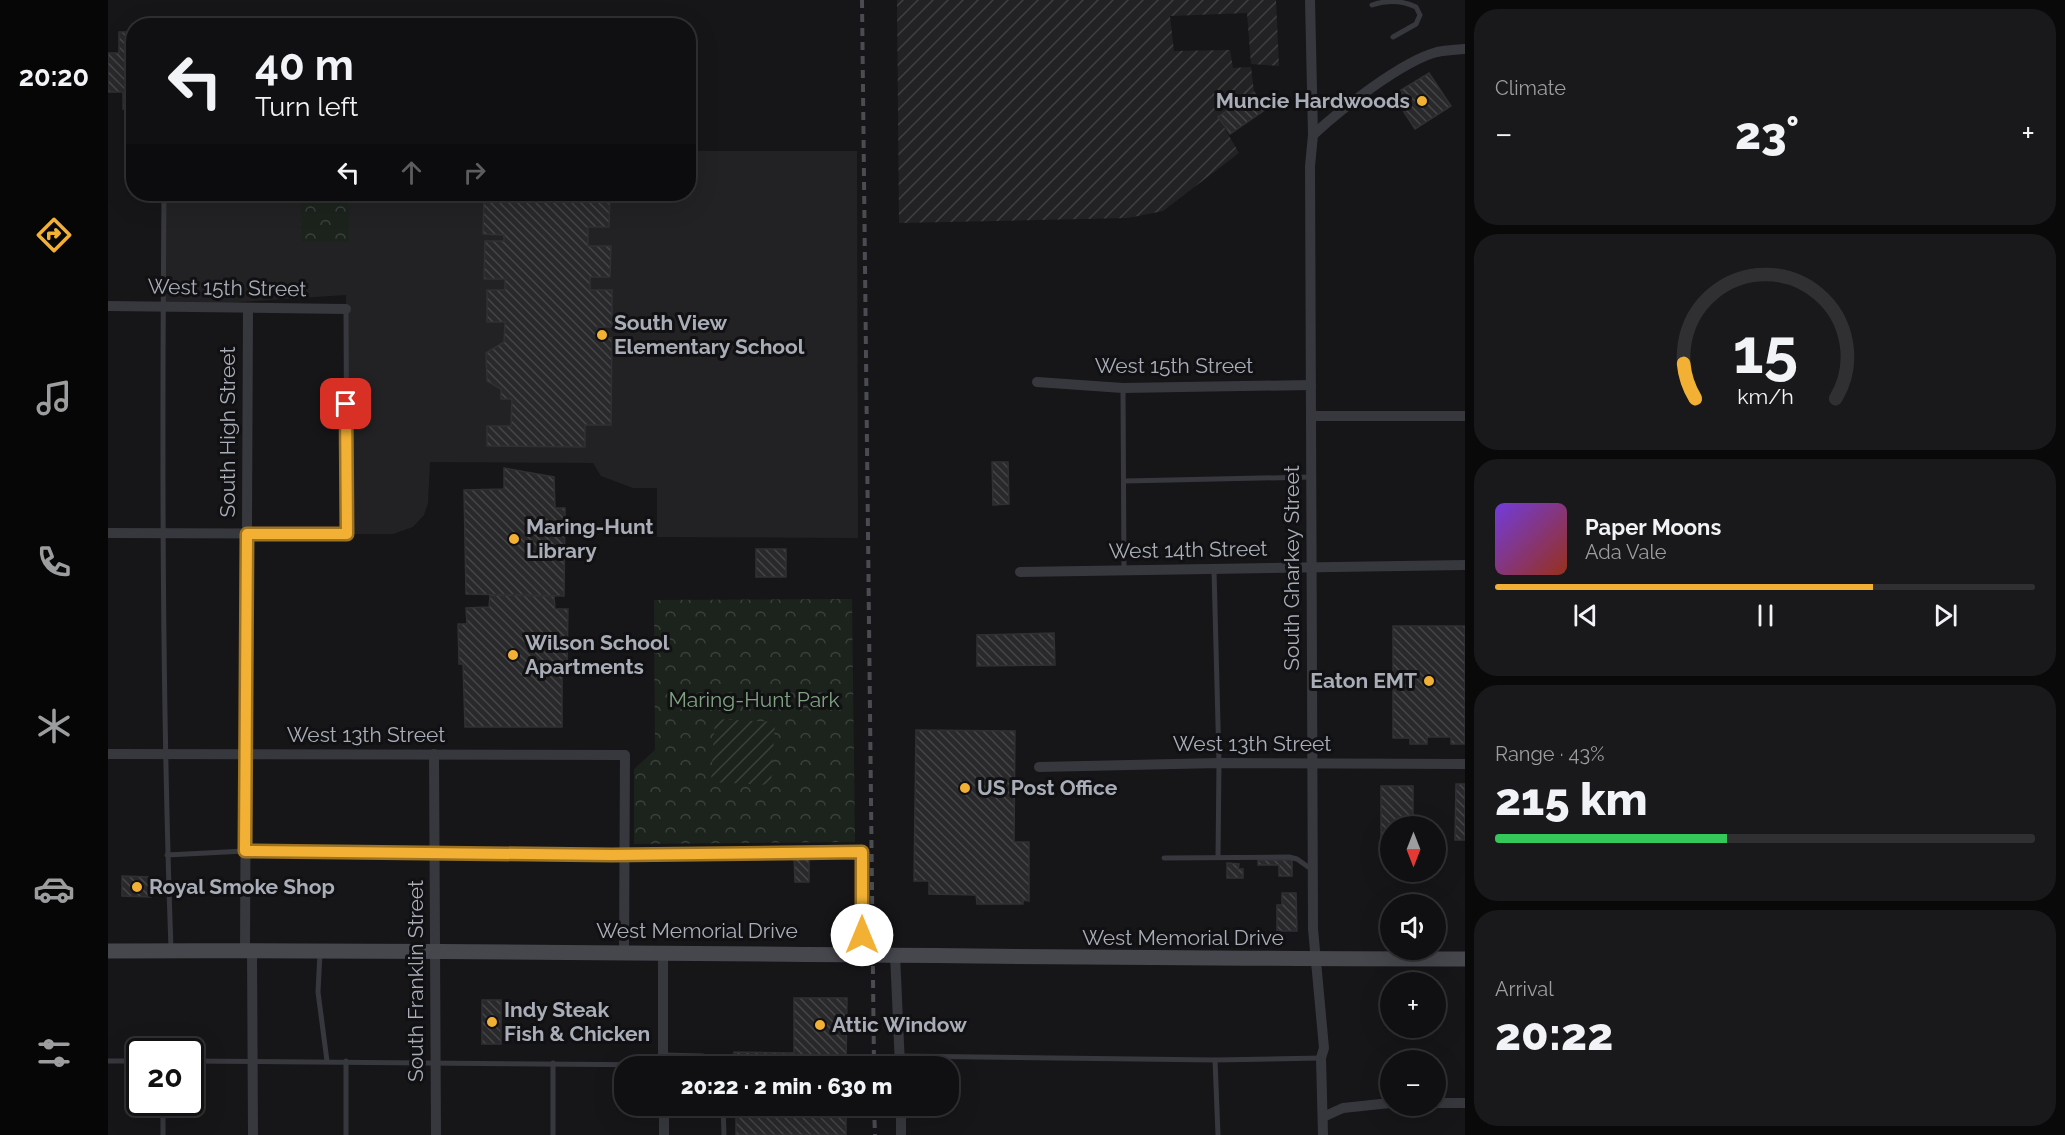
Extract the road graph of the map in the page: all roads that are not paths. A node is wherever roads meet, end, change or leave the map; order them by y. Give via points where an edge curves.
1 (1310, 0) edge
2 (1372, 5) dead end
3 (1393, 38) dead end
4 (1465, 49) edge
5 (1313, 135) junction
6 (164, 201) edge
7 (108, 306) edge
8 (163, 307) junction
9 (248, 309) junction
10 (346, 309) joint
11 (1037, 382) dead end
12 (1311, 385) junction
13 (1123, 388) junction
14 (1311, 416) junction
15 (1465, 416) edge
16 (1311, 477) junction
17 (1125, 481) junction
18 (108, 533) edge
19 (247, 534) junction
20 (347, 534) joint
21 (162, 535) junction
22 (1465, 565) edge
23 (1311, 569) junction
24 (1124, 570) junction
25 (1214, 570) junction
26 (1020, 572) dead end
27 (108, 754) edge
28 (164, 754) junction
29 (434, 754) junction
30 (245, 755) junction
31 (1313, 762) junction
32 (1219, 763) junction
33 (1465, 764) edge
34 (1039, 767) dead end
35 (245, 851) junction
36 (434, 853) junction
37 (167, 855) junction
38 (624, 855) junction
39 (1218, 857) junction
40 (1164, 858) dead end
41 (1315, 872) junction
42 (108, 951) edge
43 (171, 951) junction
44 (249, 951) junction
45 (320, 951) junction
46 (434, 951) junction
47 (624, 951) junction
48 (663, 952) junction
49 (862, 954) junction
50 (895, 954) junction
51 (1318, 959) junction
52 (1465, 959) edge
53 (663, 1056) edge
54 (900, 1056) edge
55 (1321, 1058) junction
56 (1215, 1060) junction
57 (108, 1061) edge
58 (126, 1061) edge
59 (204, 1061) edge
60 (253, 1061) junction
61 (327, 1061) junction
62 (346, 1061) junction
63 (959, 1061) edge
64 (435, 1062) junction
65 (614, 1062) edge
66 (553, 1063) junction
67 (1446, 1103) edge
68 (1465, 1103) edge
69 (1380, 1104) edge
70 (163, 1116) edge
71 (664, 1116) edge
72 (723, 1116) edge
73 (900, 1116) edge
74 (1323, 1117) junction
75 (163, 1135) edge
76 (253, 1135) edge
77 (346, 1135) edge
78 (436, 1135) edge
79 (553, 1135) edge
80 (664, 1135) edge
81 (724, 1135) edge
82 (901, 1135) edge
83 (1218, 1135) edge
84 (1323, 1135) edge

1 - 5 street, South Gharkey Street
2 - 3 lane via 1393,0 1416,7 1420,15 1416,24
4 - 5 street via 1437,52 1408,66 1339,111
5 - 12 street, South Gharkey Street
6 - 8 lane
7 - 8 street, West 15th Street
8 - 9 street, West 15th Street
8 - 21 lane
9 - 10 street, West 15th Street
9 - 19 street, South High Street
10 - 20 lane
11 - 13 street, West 15th Street
12 - 13 street, West 15th Street
12 - 14 street, South Gharkey Street
13 - 17 lane
14 - 15 street
14 - 16 street, South Gharkey Street
16 - 17 lane
16 - 23 street, South Gharkey Street
17 - 24 lane
18 - 21 street
19 - 20 street
19 - 21 street
19 - 30 street, South High Street
21 - 28 lane
22 - 23 street, West 14th Street
23 - 25 street, West 14th Street
23 - 31 street, South Gharkey Street
24 - 25 street, West 14th Street
24 - 26 street, West 14th Street
25 - 32 lane
27 - 28 street, West 13th Street
28 - 30 street, West 13th Street
28 - 37 lane
29 - 30 street, West 13th Street
29 - 36 street, South Franklin Street
29 - 38 street, West 13th Street via 625,755
30 - 35 street, South High Street
31 - 32 street, West 13th Street
31 - 33 street, West 13th Street
31 - 41 street, South Gharkey Street
32 - 34 street, West 13th Street
32 - 39 lane
35 - 36 lane
35 - 37 lane
35 - 44 street, South High Street
36 - 38 lane
36 - 46 street, South Franklin Street
37 - 43 lane
38 - 47 street
38 - 49 lane via 862,852
39 - 40 lane
39 - 41 lane via 1289,856
41 - 51 street, South Gharkey Street via 1313,929
42 - 43 main road, West Memorial Drive
43 - 44 main road, West Memorial Drive
44 - 45 main road, West Memorial Drive
44 - 60 street, South High Street
45 - 46 main road, West Memorial Drive
45 - 61 lane via 318,992
46 - 47 main road, West Memorial Drive
46 - 64 street, South Franklin Street
47 - 48 main road, West Memorial Drive
48 - 49 main road, West Memorial Drive
48 - 53 street
49 - 50 main road, West Memorial Drive
50 - 51 main road, West Memorial Drive
50 - 54 street
51 - 52 main road, West Memorial Drive
51 - 55 street, South Gharkey Street via 1324,1048
55 - 56 lane
55 - 74 street, South Gharkey Street
56 - 63 lane
56 - 83 lane
57 - 58 lane
59 - 60 lane
60 - 61 lane
60 - 76 street, South High Street
61 - 62 lane
62 - 64 lane
62 - 77 lane
64 - 66 lane
64 - 78 street, South Franklin Street
65 - 66 lane
66 - 79 lane
67 - 68 street
69 - 74 street via 1342,1108
70 - 75 lane
71 - 80 street
72 - 81 lane
73 - 82 street
74 - 84 street, South Gharkey Street

